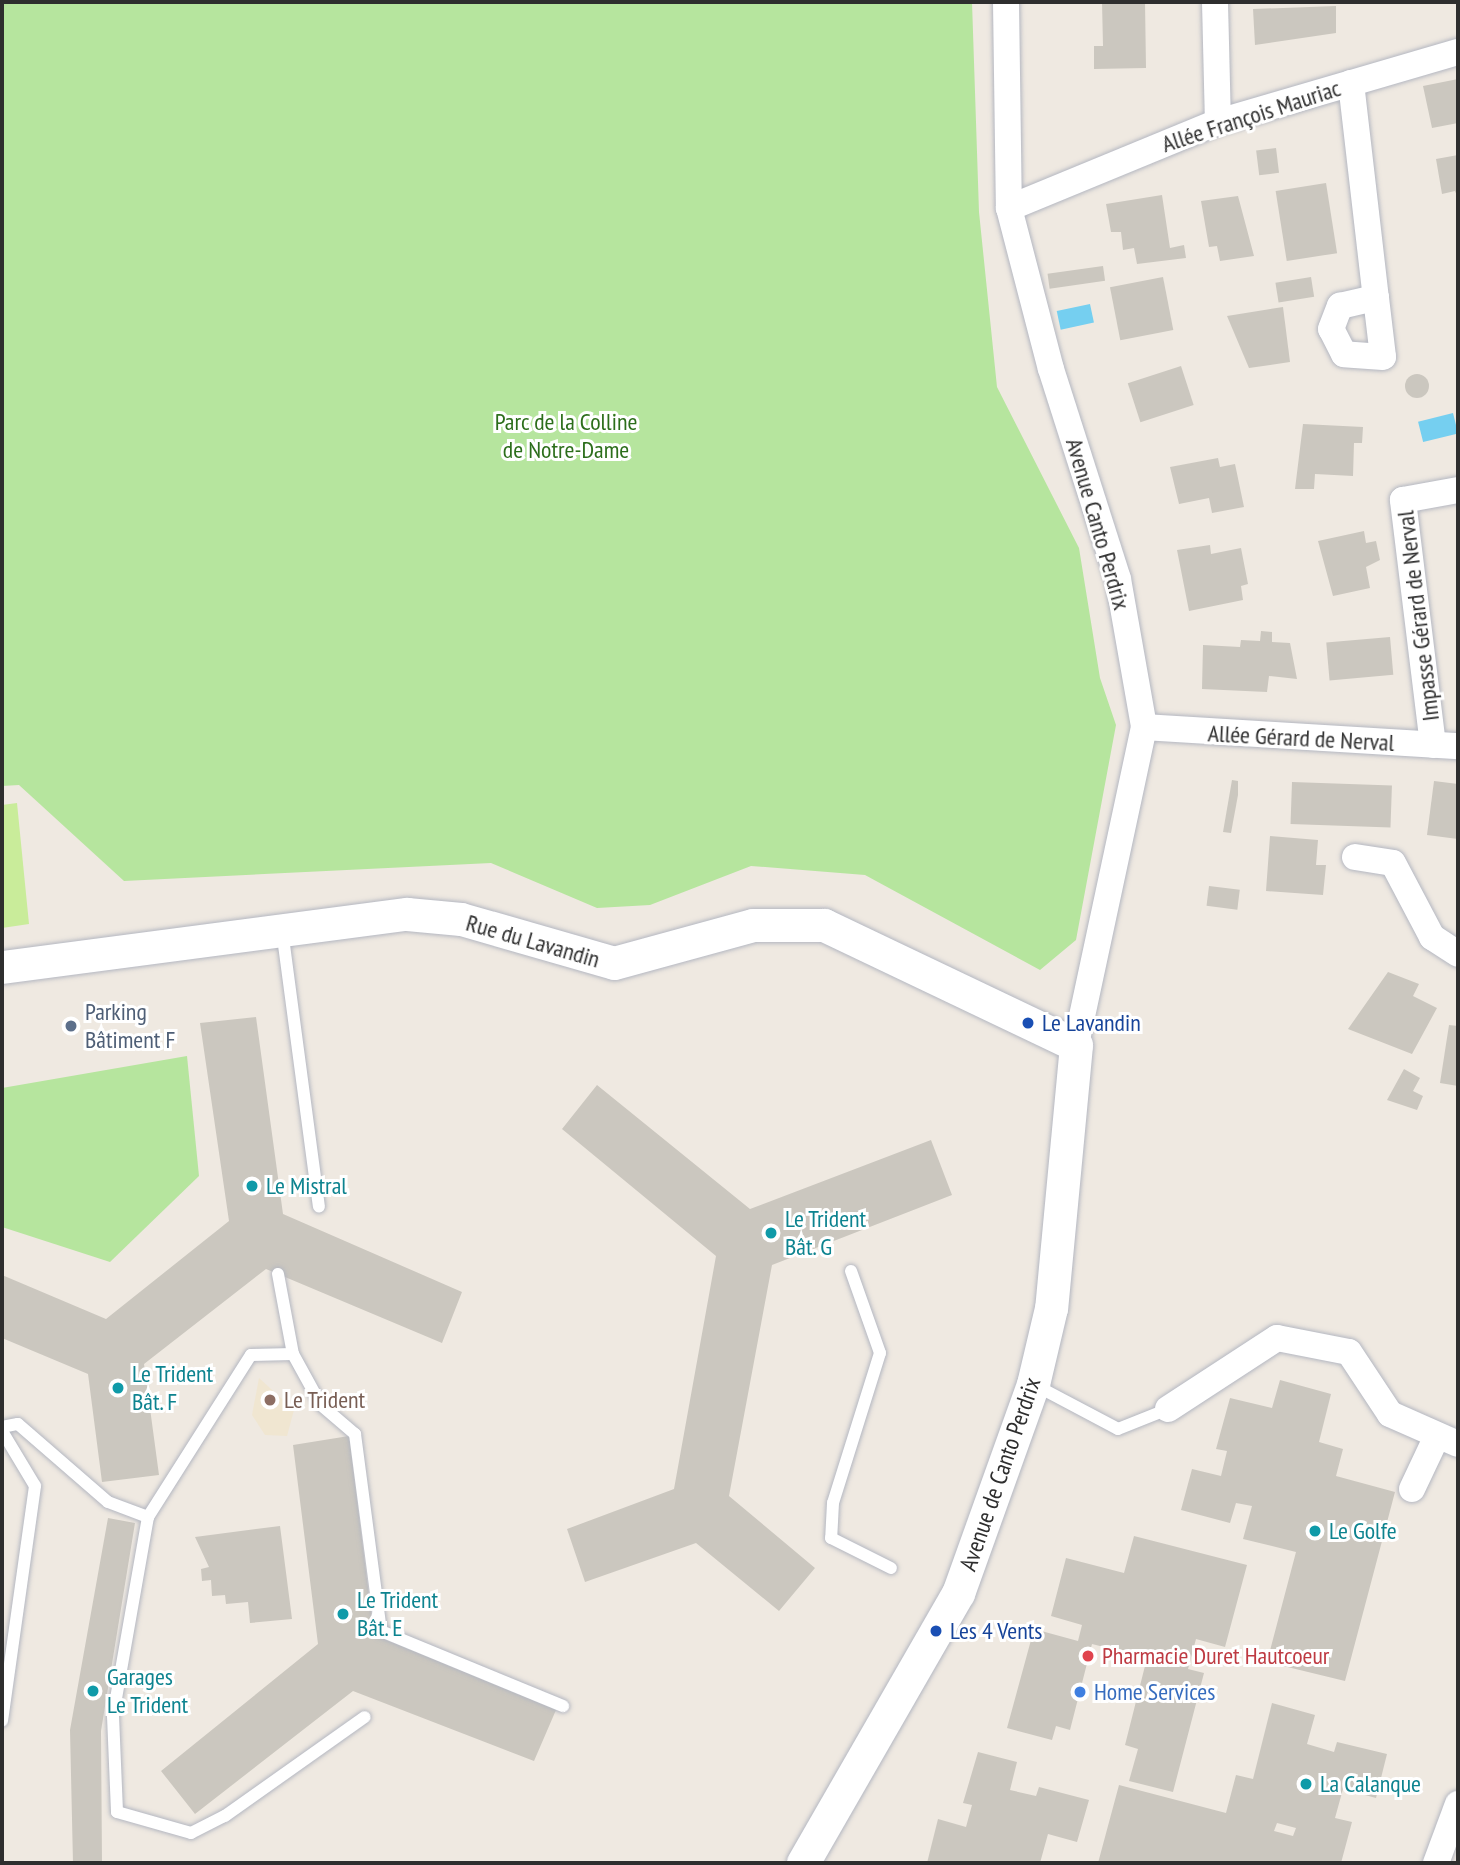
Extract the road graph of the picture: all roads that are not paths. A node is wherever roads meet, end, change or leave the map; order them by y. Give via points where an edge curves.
1 (1006, 2) edge
2 (1215, 2) edge
3 (1458, 52) edge
4 (1351, 83) junction
5 (1217, 122) junction
6 (1009, 208) junction
7 (1376, 298) dead end
8 (1458, 490) edge
9 (1144, 727) junction
10 (1446, 746) edge
11 (1355, 857) dead end
12 (282, 929) junction
13 (1458, 954) edge
14 (2, 967) edge
15 (1076, 1045) junction
16 (318, 1207) dead end
17 (851, 1271) dead end
18 (278, 1274) dead end
19 (293, 1354) junction
20 (1033, 1384) junction
21 (1168, 1409) joint
22 (2, 1429) edge
23 (1448, 1440) edge
24 (1412, 1489) dead end
25 (148, 1517) junction
26 (891, 1568) dead end
27 (563, 1706) dead end
28 (365, 1717) dead end
29 (2, 1721) edge
30 (1458, 1804) edge
31 (803, 1863) edge
32 (1436, 1863) edge

1 - 6 street, Avenue Canto Perdrix
2 - 5 street
3 - 4 street, Allée François Mauriac
4 - 5 street, Allée François Mauriac
4 - 7 street
5 - 6 street, Allée François Mauriac
6 - 9 street, Avenue Canto Perdrix via 1051,369 1118,579
8 - 10 street, Impasse Gérard de Nerval via 1404,499
9 - 10 street, Allée Gérard de Nerval
9 - 15 street, Avenue Canto Perdrix
11 - 13 street via 1393,863 1433,937
12 - 14 street, Rue du Lavandin
12 - 15 street, Rue du Lavandin via 407,914 461,919 614,963 752,925 824,925
12 - 16 lane
15 - 20 street, Avenue de Canto Perdrix via 1051,1308
17 - 26 lane via 880,1353 833,1503 831,1538
18 - 19 lane
19 - 25 lane via 251,1355
19 - 27 lane via 321,1405 355,1434 381,1631
20 - 21 lane via 1118,1429
20 - 31 street, Avenue de Canto Perdrix via 958,1592
21 - 23 street via 1277,1338 1349,1352 1390,1414
22 - 25 lane via 18,1424 108,1502
22 - 29 lane via 35,1486
23 - 24 street
25 - 28 lane via 113,1716 117,1812 191,1833 226,1816
30 - 32 street

